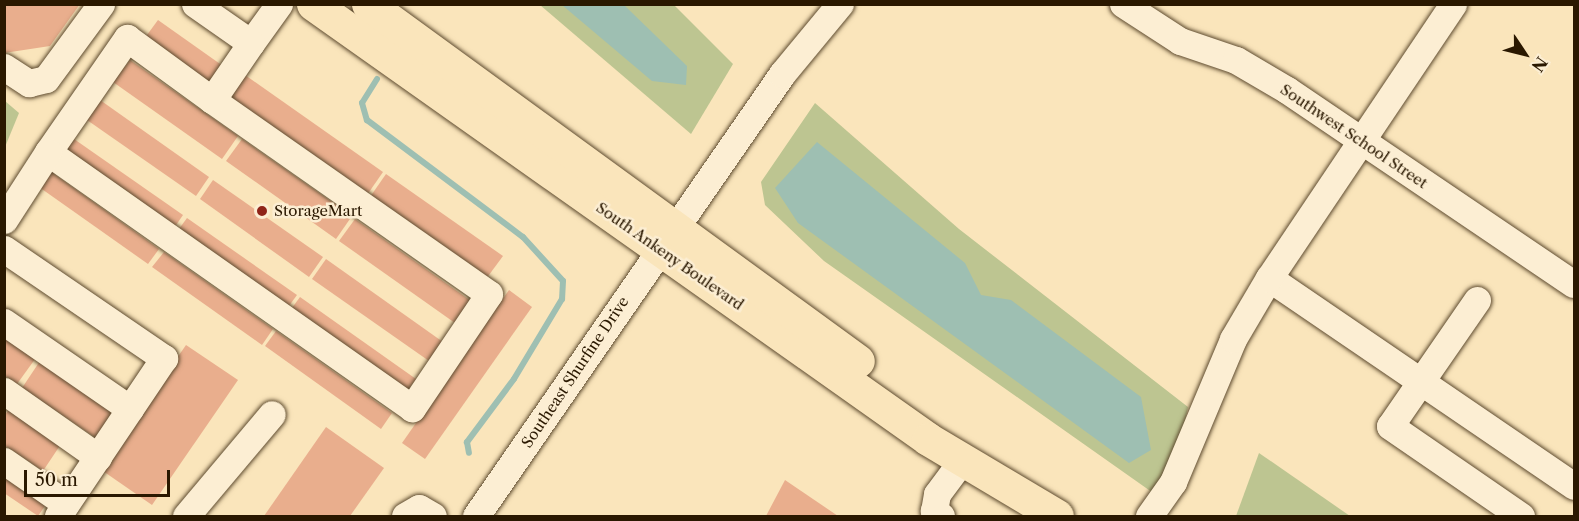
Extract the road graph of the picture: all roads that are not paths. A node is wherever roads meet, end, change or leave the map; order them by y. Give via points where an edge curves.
1 (101, 4) edge
2 (195, 4) edge
3 (279, 4) edge
4 (313, 4) edge
5 (368, 4) edge
6 (840, 4) edge
7 (1123, 4) edge
8 (1453, 4) edge
9 (251, 44) junction
10 (4, 67) edge
11 (212, 100) junction
12 (1360, 140) junction
13 (48, 152) junction
14 (4, 220) edge
15 (667, 238) junction
16 (4, 249) edge
17 (1269, 278) junction
18 (1575, 284) edge
19 (1478, 300) dead end
20 (4, 322) edge
21 (1422, 380) junction
22 (4, 391) edge
23 (130, 408) junction
24 (272, 414) dead end
25 (98, 457) junction
26 (963, 459) junction
27 (4, 461) edge
28 (1575, 486) edge
29 (1045, 508) edge
30 (62, 510) edge
31 (186, 516) edge
32 (405, 516) edge
33 (433, 516) edge
34 (476, 516) edge
35 (941, 516) edge
36 (1149, 516) edge
37 (1521, 516) edge

1 - 10 street via 45,79 29,83
2 - 9 street
3 - 9 street
4 - 15 main road, South Ankeny Boulevard
5 - 15 main road, South Ankeny Boulevard
6 - 15 street, Southeast Shurfine Drive via 782,74
7 - 12 street, Southwest School Street via 1180,41 1236,60
8 - 12 street
9 - 11 street
11 - 13 street via 127,38
11 - 13 street via 489,294 412,408
12 - 17 street
12 - 18 street, Southwest School Street
13 - 14 street
15 - 26 main road, South Ankeny Boulevard
15 - 29 main road, South Ankeny Boulevard via 931,413
15 - 34 street, Southeast Shurfine Drive
16 - 23 street via 164,358
17 - 21 street
17 - 36 street via 1233,339 1173,482
19 - 21 street
20 - 23 street
21 - 28 street
21 - 37 street via 1390,426
22 - 25 street
23 - 25 street
24 - 31 street
25 - 30 street
26 - 29 main road, South Ankeny Boulevard
26 - 35 street via 937,494 934,511
27 - 30 street
32 - 33 street via 418,508

